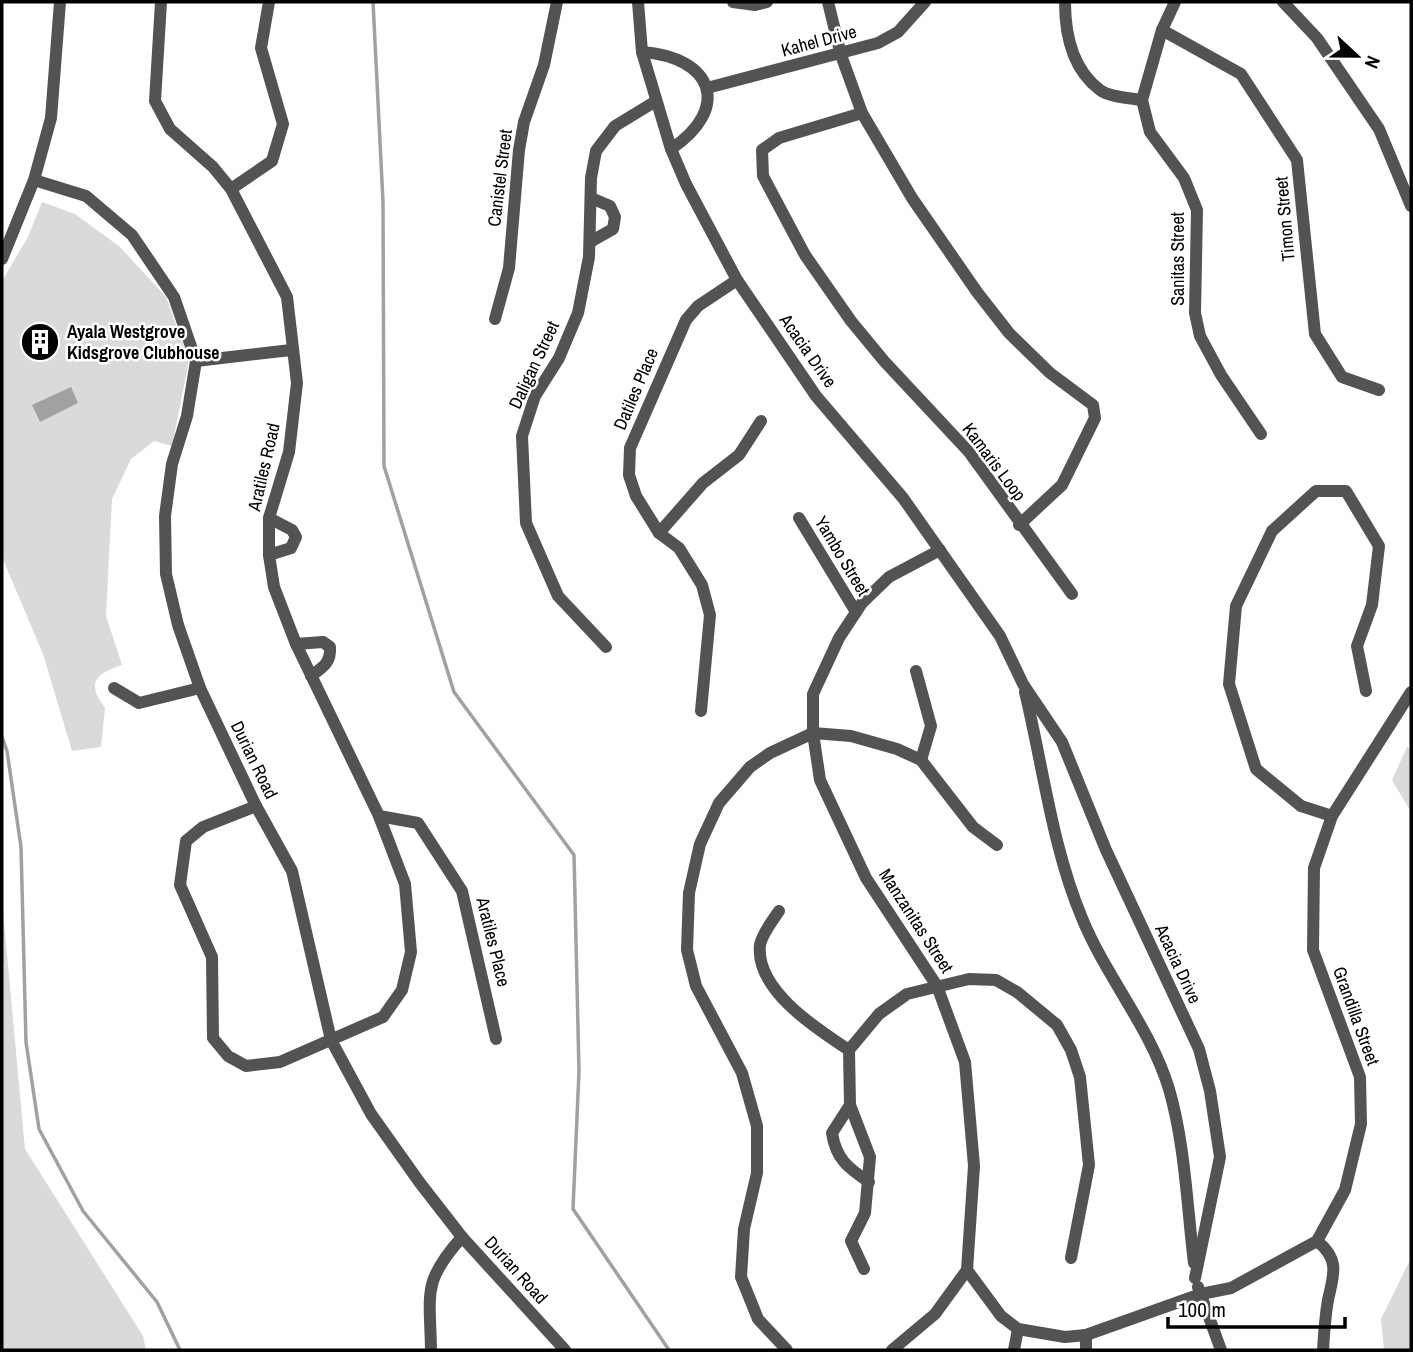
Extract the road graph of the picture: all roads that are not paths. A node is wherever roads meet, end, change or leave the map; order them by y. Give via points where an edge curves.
1 (60, 2) edge
2 (161, 2) edge
3 (269, 2) edge
4 (557, 2) edge
5 (638, 2) edge
6 (733, 2) edge
7 (767, 2) edge
8 (828, 2) edge
9 (925, 2) edge
10 (1065, 2) edge
11 (1175, 2) edge
12 (1283, 2) edge
13 (1162, 30) junction
14 (642, 52) junction
15 (841, 55) junction
16 (707, 88) junction
17 (1142, 100) junction
18 (656, 102) junction
19 (862, 113) junction
20 (671, 149) junction
21 (34, 180) junction
22 (231, 189) junction
23 (591, 198) junction
24 (1411, 206) edge
25 (590, 242) junction
26 (2, 259) edge
27 (737, 279) junction
28 (495, 319) dead end
29 (291, 349) junction
30 (196, 361) junction
31 (1379, 390) dead end
32 (761, 421) dead end
33 (1261, 434) dead end
34 (799, 518) dead end
35 (269, 519) junction
36 (1019, 525) junction
37 (659, 533) junction
38 (940, 550) junction
39 (268, 555) junction
40 (1072, 594) dead end
41 (856, 612) junction
42 (296, 644) junction
43 (606, 647) dead end
44 (916, 671) dead end
45 (311, 676) junction
46 (1024, 684) junction
47 (114, 688) dead end
48 (200, 688) junction
49 (1366, 691) dead end
50 (1411, 692) edge
51 (701, 711) dead end
52 (813, 733) junction
53 (921, 760) junction
54 (256, 806) junction
55 (379, 816) junction
56 (1332, 816) junction
57 (997, 845) dead end
58 (779, 911) dead end
59 (937, 986) junction
60 (495, 1039) dead end
61 (331, 1040) junction
62 (849, 1050) junction
63 (850, 1105) junction
64 (869, 1182) junction
65 (462, 1237) junction
66 (1317, 1241) junction
67 (1071, 1258) dead end
68 (864, 1269) dead end
69 (967, 1270) junction
70 (1195, 1278) junction
71 (1200, 1294) junction
72 (1018, 1329) junction
73 (1086, 1335) junction
74 (431, 1350) edge
75 (565, 1350) edge
76 (787, 1350) edge
77 (892, 1350) edge
78 (1014, 1350) edge
79 (1086, 1350) edge
80 (1220, 1350) edge
81 (1323, 1350) edge

1 - 21 street via 51,118
2 - 22 street, Aratiles Road via 156,101 170,129
3 - 22 street via 261,48 283,124 272,161
4 - 28 street, Canistel Street via 544,65 520,141 509,268
5 - 14 street, Acacia Drive
6 - 7 street
8 - 15 street, Kamaris Loop
9 - 15 street, Kahel Drive via 898,32
10 - 17 street via 1065,24 1076,64 1101,92
11 - 13 street
12 - 24 street via 1317,38 1379,129
13 - 17 street
13 - 31 street, Timon Street via 1241,74 1297,160 1315,334 1342,377
14 - 16 street via 668,54 687,62
14 - 18 street, Acacia Drive
15 - 16 street, Kahel Drive
15 - 19 street, Kamaris Loop
16 - 20 street via 702,122
17 - 33 street, Sanitas Street via 1150,132 1185,178 1197,210 1195,313 1200,336
18 - 20 street, Acacia Drive
18 - 23 street, Daligan Street via 615,126 596,151
19 - 36 street, Kamaris Loop via 912,198 1009,333 1050,373 1093,405 1095,418 1062,485
19 - 36 street, Kamaris Loop via 779,138 762,150 763,176 805,255 851,321 969,452
20 - 27 street, Acacia Drive
21 - 26 street
21 - 30 street, Durian Road via 86,197 132,235 174,297
22 - 29 street, Aratiles Road via 287,297
23 - 25 street, Daligan Street
23 - 25 street via 610,206 615,217 613,229
25 - 43 street, Daligan Street via 578,313 559,358 535,396 522,436 522,482 526,523 558,596
27 - 37 street, Datiles Place via 686,320 630,448 629,475 636,496
27 - 38 street, Acacia Drive via 816,396 903,498
29 - 30 street
29 - 35 street, Aratiles Road via 297,383 289,452
30 - 48 street, Durian Road via 173,464 165,539 178,625
32 - 37 street via 739,455 703,483
34 - 41 street, Yambo Street
35 - 39 street, Aratiles Road
35 - 39 street via 292,530 296,537 291,548
36 - 40 street
37 - 51 street, Datiles Place via 679,548 702,584 710,615
38 - 41 street, Manzanitas Street via 889,577
38 - 46 street, Acacia Drive via 1000,636
39 - 42 street, Aratiles Road via 274,587
41 - 52 street, Manzanitas Street via 813,694
42 - 45 street, Aratiles Road
42 - 45 street via 323,642 330,648 326,665
44 - 53 street via 931,726
45 - 55 street, Aratiles Road
46 - 70 street, Acacia Drive via 1064,864 1082,919 1125,994 1168,1087
46 - 70 street, Acacia Drive via 1062,742 1105,849 1199,1049 1220,1157
47 - 48 street via 139,703
48 - 54 street, Durian Road
49 - 56 street via 1357,646 1373,605 1379,546 1346,491 1316,491 1272,531 1236,606 1229,684 1256,769 1301,806
50 - 56 street, Grandilla Street
52 - 53 street via 851,736
52 - 59 street, Manzanitas Street via 820,780 866,878
52 - 76 street via 750,767 719,803 700,844 689,893 687,950 696,986 742,1073 757,1126 758,1173 744,1229 741,1277 758,1318
53 - 57 street via 973,827
54 - 61 street, Durian Road via 292,871
54 - 61 street, Aratiles Road via 203,827 186,841 182,853 180,885 212,957 213,1038 228,1056 246,1066 281,1062
55 - 60 street, Aratiles Place via 418,823 462,891
55 - 61 street, Aratiles Road via 405,884 411,952 402,990 383,1017
56 - 66 street, Grandilla Street via 1314,868 1313,950 1360,1077 1361,1124 1345,1190
58 - 62 street via 760,944 763,967 801,1019
59 - 62 street via 907,994 880,1014
59 - 67 street via 969,979 996,980 1057,1025 1071,1050 1080,1077 1089,1165
59 - 69 street, Manzanitas Street via 965,1062 974,1166
61 - 65 street, Durian Road via 371,1114
62 - 63 street
63 - 64 street via 870,1157
63 - 64 street via 832,1133 835,1153
64 - 68 street via 865,1213 851,1241
65 - 74 street via 431,1278
65 - 75 street, Durian Road
66 - 71 street via 1231,1288
66 - 81 street via 1330,1254 1335,1276
69 - 72 street via 1001,1316
69 - 77 street via 934,1314
70 - 71 street, Acacia Drive
71 - 73 street
71 - 80 street, Acacia Drive
72 - 73 street via 1065,1337
72 - 78 street
73 - 79 street

